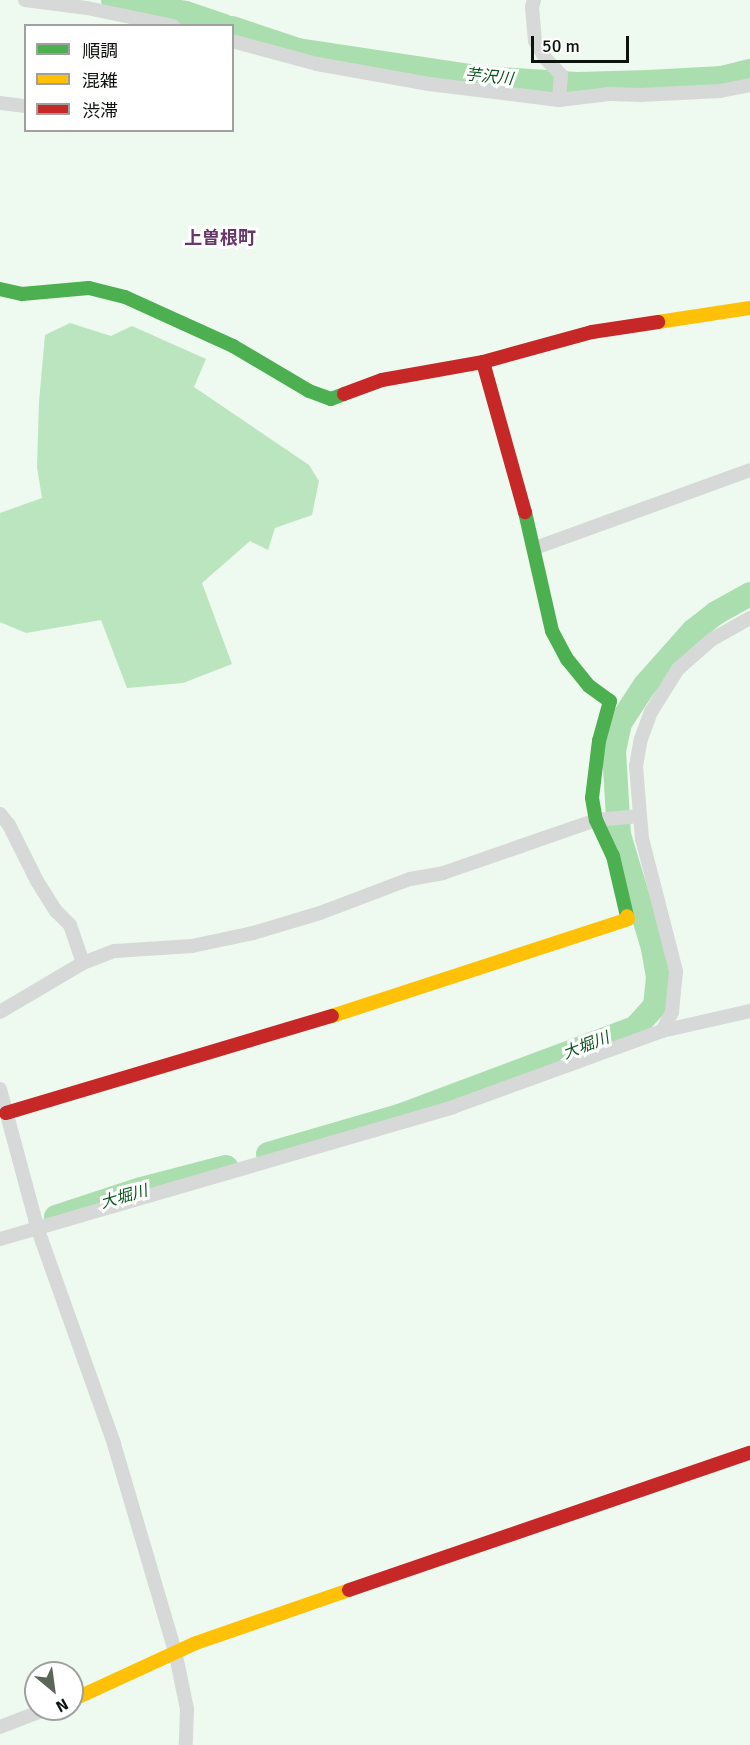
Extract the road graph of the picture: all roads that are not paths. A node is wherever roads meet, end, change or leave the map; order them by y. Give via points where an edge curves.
1 (25, 0) edge
2 (534, 0) edge
3 (163, 24) edge
4 (234, 42) edge
5 (750, 85) edge
6 (560, 95) junction
7 (0, 103) edge
8 (24, 106) edge
9 (0, 289) edge
10 (750, 308) edge
11 (483, 362) junction
12 (750, 470) edge
13 (535, 548) junction
14 (750, 618) edge
15 (0, 814) edge
16 (639, 816) junction
17 (596, 820) junction
18 (83, 963) junction
19 (750, 1011) edge
20 (0, 1012) edge
21 (662, 1031) junction
22 (0, 1089) edge
23 (6, 1113) junction
24 (38, 1230) junction
25 (0, 1239) edge
26 (750, 1452) edge
27 (175, 1651) junction
28 (84, 1694) edge
29 (24, 1718) edge
30 (0, 1727) edge
31 (186, 1745) edge

1 - 3 street
2 - 6 street via 535,41 561,75
4 - 6 street via 317,64 429,84
5 - 6 street via 720,91
7 - 8 street
9 - 11 street via 22,294 89,288 125,297 233,346 309,391 331,399 382,380
10 - 11 street via 592,332
11 - 13 street
12 - 13 street
13 - 17 street via 552,631 567,659 589,686 610,701 595,769 592,798
14 - 16 street via 694,653 664,687 651,712 636,766
15 - 18 street via 37,881 70,925
16 - 17 street
16 - 21 street via 675,971 672,1012
17 - 18 street via 253,933 192,946 115,951
17 - 23 street via 613,856 628,919 276,1034
18 - 20 street
19 - 21 street
21 - 24 street via 453,1107
22 - 23 street
23 - 24 street
24 - 25 street
24 - 27 street via 114,1444
26 - 27 street
27 - 28 street
27 - 31 street via 187,1709
29 - 30 street

